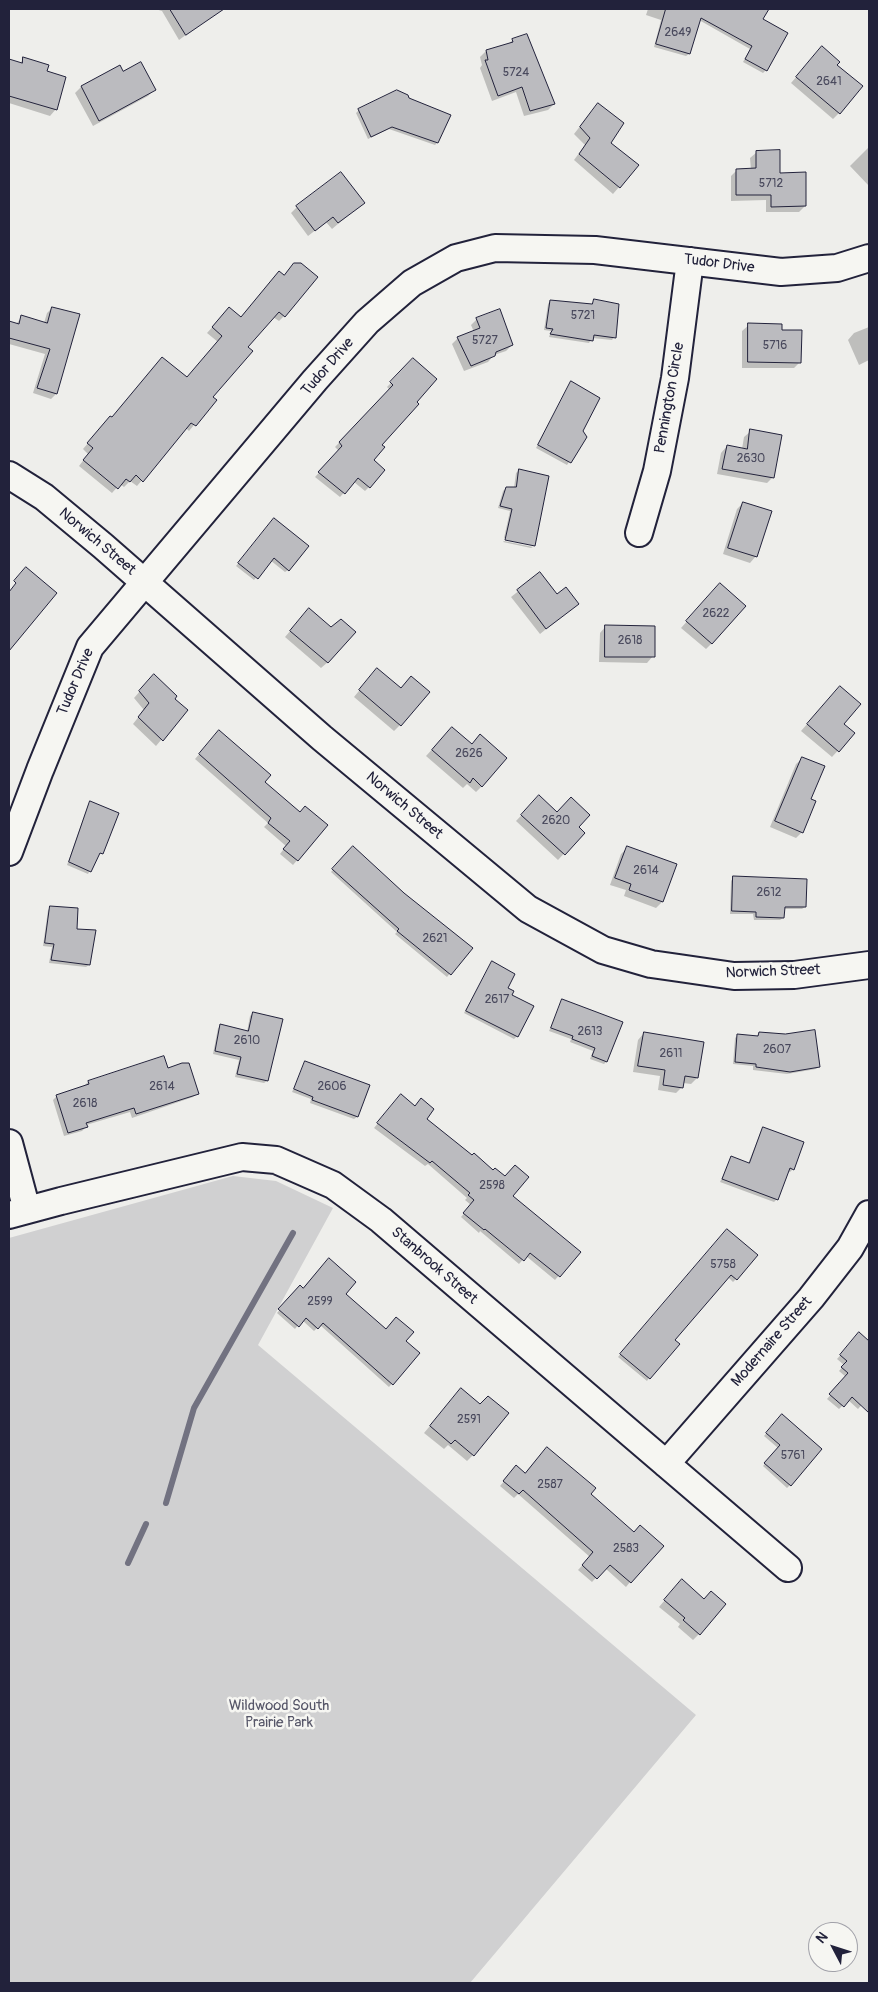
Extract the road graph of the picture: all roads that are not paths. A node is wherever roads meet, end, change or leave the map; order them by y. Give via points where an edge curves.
1 (869, 258) edge
2 (690, 261) junction
3 (9, 475) edge
4 (639, 533) dead end
5 (144, 582) junction
6 (9, 852) edge
7 (869, 965) edge
8 (9, 1143) edge
9 (18, 1213) edge
10 (869, 1214) edge
11 (666, 1464) junction
12 (788, 1568) dead end

1 - 2 street, Tudor Drive via 837,268 781,272
2 - 4 street, Pennington Circle via 675,378 657,471
2 - 5 street, Tudor Drive via 595,250 496,248 456,258 412,283 368,322 315,380
3 - 5 street, Norwich Street via 44,497
5 - 6 street, Tudor Drive via 90,647
5 - 7 street, Norwich Street via 322,738 528,909 603,950 652,964 734,976 794,975
8 - 9 street
9 - 11 street, Stanbrook Street via 242,1157 276,1160 333,1185 381,1220
10 - 11 street, Modernaire Street via 850,1248 812,1298
11 - 12 street, Stanbrook Street

